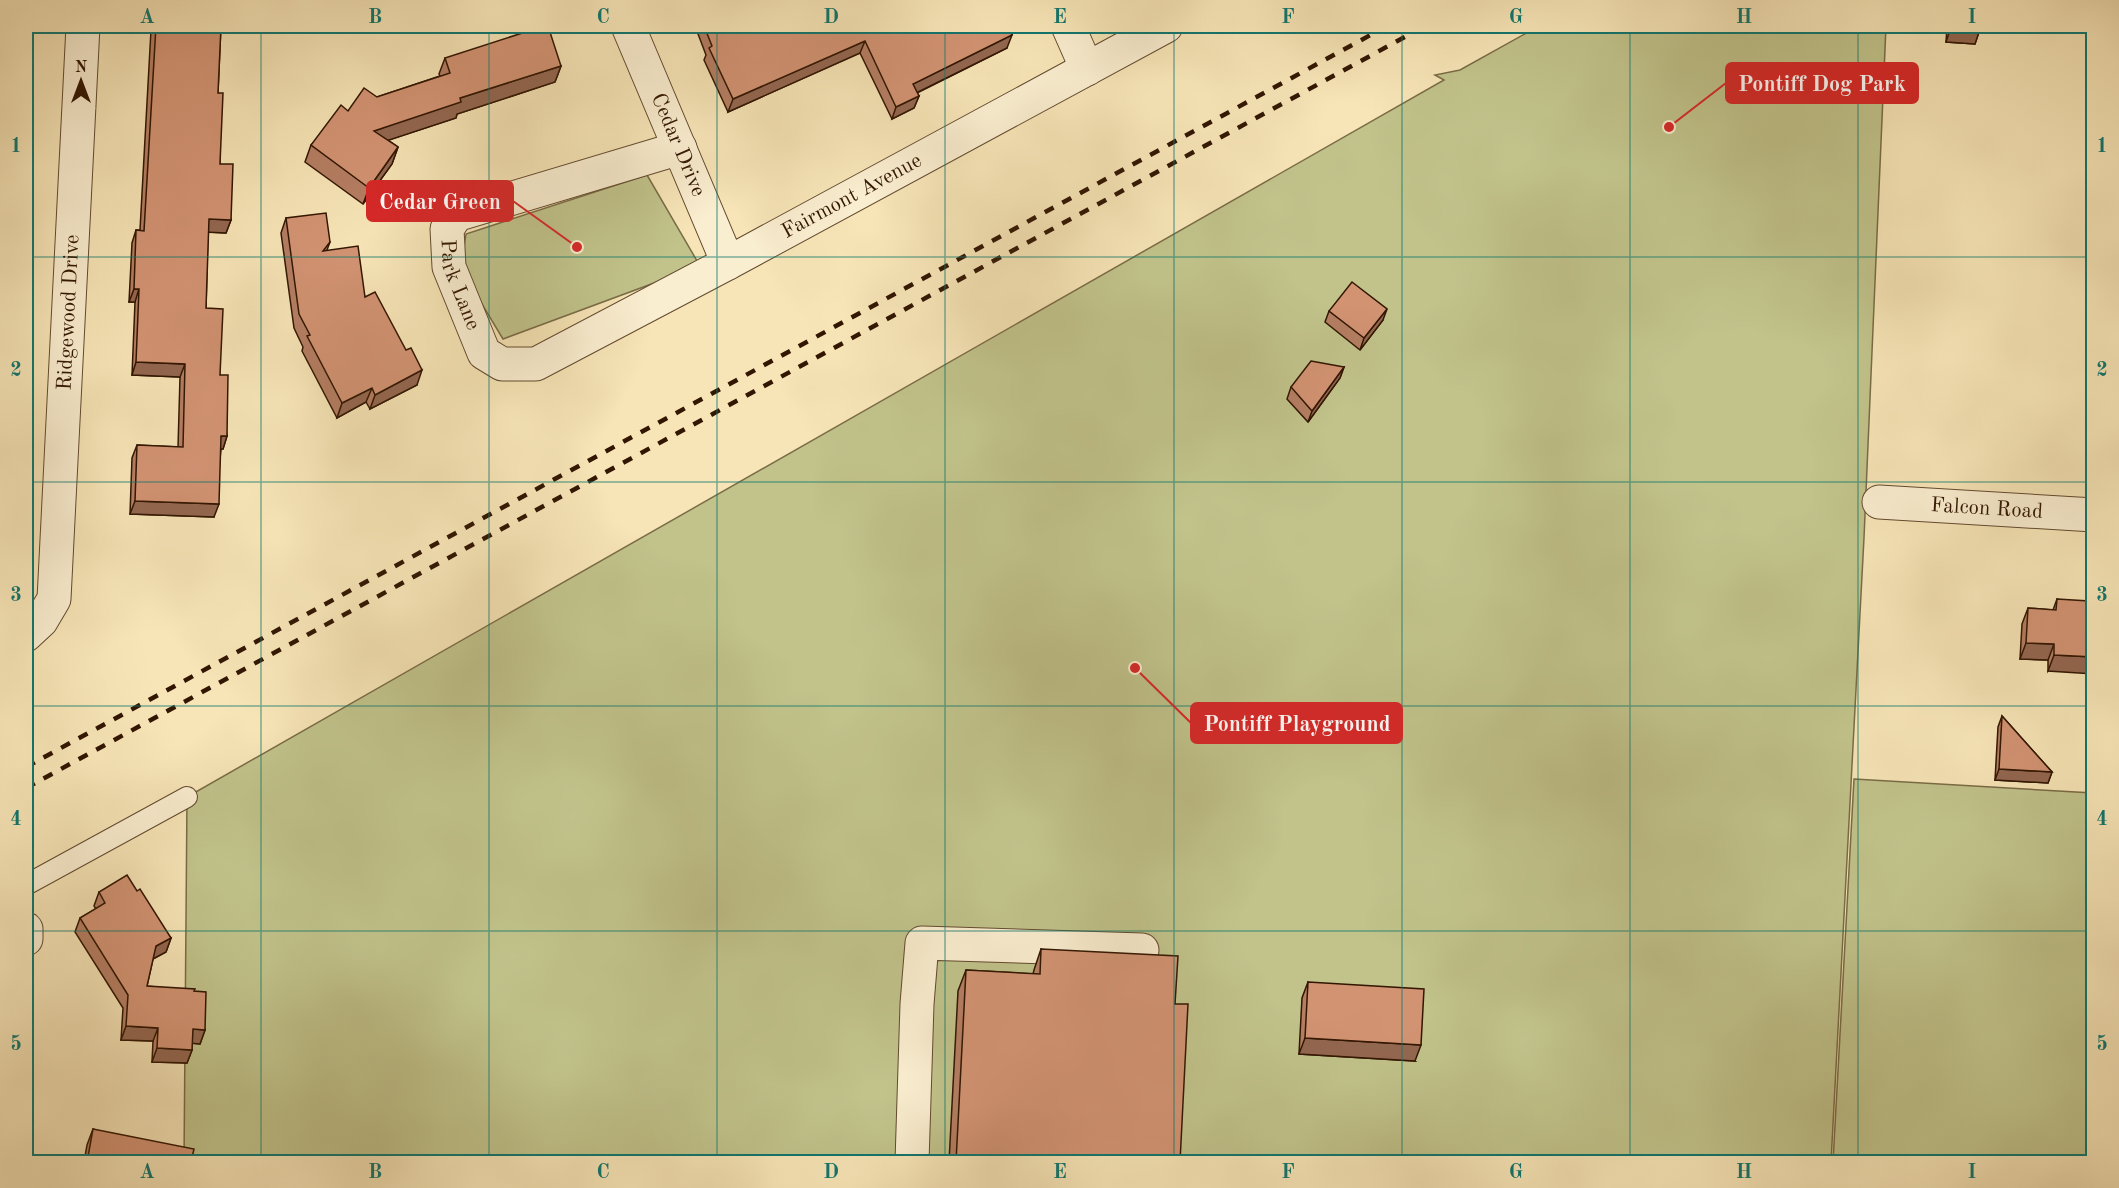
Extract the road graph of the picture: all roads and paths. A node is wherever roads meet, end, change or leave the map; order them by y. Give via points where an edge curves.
1 (83, 26) edge
2 (628, 26) edge
3 (1068, 26) edge
4 (1166, 26) edge
5 (1087, 69) junction
6 (680, 148) junction
7 (728, 263) junction
8 (536, 364) joint
9 (1879, 501) dead end
10 (2094, 515) edge
11 (26, 635) edge
12 (187, 797) dead end
13 (26, 885) edge
14 (26, 929) edge
15 (26, 939) edge
16 (1142, 950) dead end
17 (912, 1162) edge

1 - 11 street, Ridgewood Drive via 54,599 42,621
2 - 6 street, Cedar Drive
3 - 5 street
4 - 5 street, Fairmont Avenue
5 - 7 street, Fairmont Avenue
6 - 7 street, Cedar Drive
6 - 8 street, Park Lane via 456,215 447,229 449,267 484,353 502,364
7 - 8 street, Fairmont Avenue
9 - 10 street, Falcon Road
12 - 13 lane
14 - 15 street
16 - 17 street via 922,943

